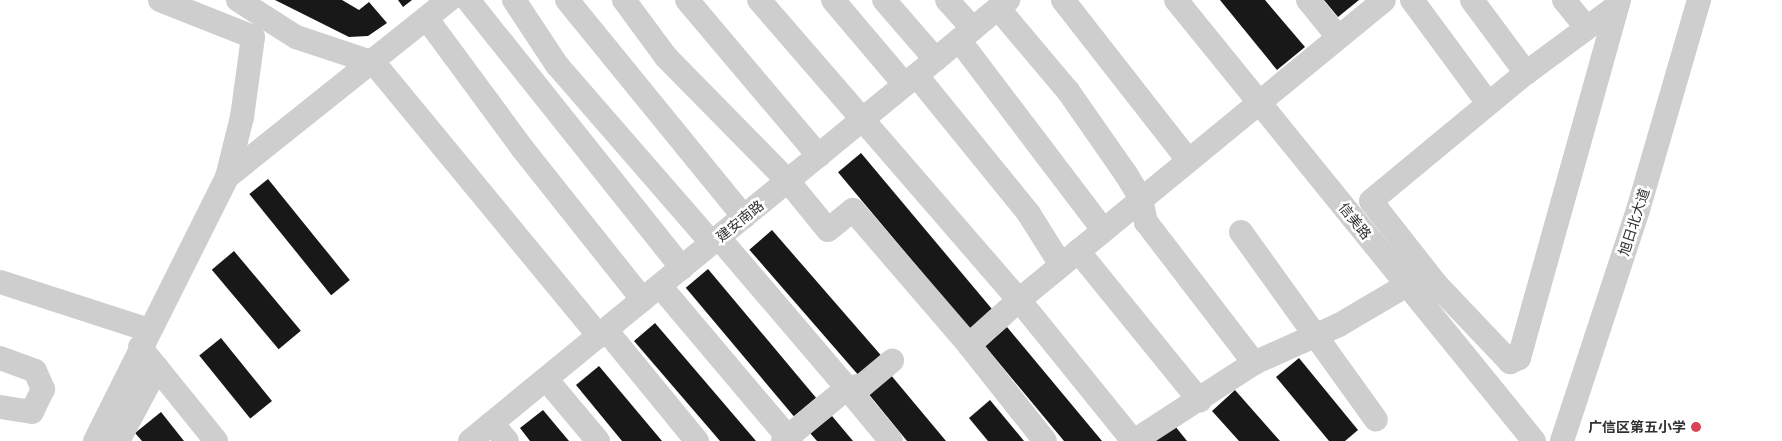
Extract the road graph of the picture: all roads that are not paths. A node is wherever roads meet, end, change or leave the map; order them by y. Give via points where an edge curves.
1 (160, 0) edge
2 (238, 0) edge
3 (449, 0) edge
4 (468, 0) edge
5 (514, 0) edge
6 (567, 0) edge
7 (624, 0) edge
8 (687, 0) edge
9 (759, 0) edge
10 (833, 0) edge
11 (884, 0) edge
12 (947, 0) edge
13 (1063, 0) edge
14 (1176, 0) edge
15 (1308, 0) edge
16 (1384, 0) edge
17 (1412, 0) edge
18 (1472, 0) edge
19 (1564, 0) edge
20 (1699, 0) edge
21 (1004, 2) edge
22 (1618, 3) edge
23 (427, 18) junction
24 (1586, 27) junction
25 (966, 35) junction
26 (296, 37) junction
27 (1338, 37) junction
28 (253, 38) junction
29 (936, 60) junction
30 (374, 63) junction
31 (1526, 73) junction
32 (911, 81) junction
33 (1258, 102) junction
34 (1488, 103) junction
35 (862, 121) junction
36 (819, 156) junction
37 (1188, 160) junction
38 (226, 177) junction
39 (788, 181) junction
40 (1141, 199) junction
41 (744, 218) junction
42 (1103, 230) junction
43 (1241, 232) dead end
44 (716, 241) junction
45 (1069, 258) junction
46 (682, 268) junction
47 (0, 282) edge
48 (1436, 284) junction
49 (1407, 285) junction
50 (652, 293) junction
51 (1019, 300) junction
52 (602, 333) junction
53 (1316, 335) junction
54 (145, 338) junction
55 (969, 345) junction
56 (0, 358) edge
57 (892, 360) dead end
58 (1254, 363) junction
59 (157, 368) junction
60 (546, 379) junction
61 (847, 388) junction
62 (1200, 401) junction
63 (0, 407) edge
64 (1376, 420) dead end
65 (492, 423) junction
66 (119, 440) edge
67 (787, 440) edge
68 (95, 441) edge
69 (216, 441) edge
70 (470, 441) edge
71 (507, 441) edge
72 (598, 441) edge
73 (696, 441) edge
74 (891, 441) edge
75 (1045, 441) edge
76 (1134, 441) edge
77 (1534, 441) edge
78 (1562, 441) edge

1 - 28 street
2 - 26 street
3 - 23 street
4 - 46 street
5 - 44 street via 557,65
6 - 41 street
7 - 39 street via 666,58
8 - 36 street
9 - 35 street
10 - 32 street
11 - 29 street
12 - 25 street
13 - 37 street
14 - 33 street, 信美路
15 - 27 street
16 - 27 street
17 - 34 street
18 - 31 street
19 - 24 street
20 - 78 street, 旭日北大道 via 1638,210
21 - 25 street, 建安南路
21 - 40 street
22 - 24 street
22 - 48 street via 1519,358 1510,362
23 - 30 street
23 - 50 street via 522,148
24 - 31 street
25 - 29 street, 建安南路
25 - 42 street
26 - 28 street
26 - 30 street
27 - 33 street
28 - 38 street via 242,118
29 - 32 street, 建安南路
30 - 38 street
30 - 52 street
31 - 34 street
32 - 35 street, 建安南路
32 - 45 street
33 - 37 street
33 - 49 street, 信美路
34 - 48 street via 1371,201
35 - 36 street, 建安南路
35 - 51 street
36 - 39 street, 建安南路
37 - 40 street
38 - 54 street
39 - 41 street, 建安南路
39 - 55 street via 828,230 853,210
40 - 42 street
40 - 58 street via 1146,222
41 - 44 street, 建安南路
42 - 45 street
43 - 53 street
44 - 46 street, 建安南路
44 - 61 street
45 - 51 street
45 - 62 street
46 - 50 street, 建安南路
47 - 54 street
48 - 49 street
49 - 53 street
49 - 77 street, 信美路
50 - 52 street, 建安南路
50 - 67 street
51 - 55 street
51 - 76 street
52 - 60 street, 建安南路
52 - 73 street
53 - 58 street
53 - 64 street
54 - 59 street
54 - 68 street
55 - 75 street
56 - 63 street via 35,371 43,389 32,412
57 - 61 street via 863,385
58 - 62 street
59 - 66 street
59 - 69 street
60 - 65 street, 建安南路
60 - 72 street
61 - 67 street
61 - 74 street
62 - 76 street
65 - 70 street, 建安南路
65 - 71 street

